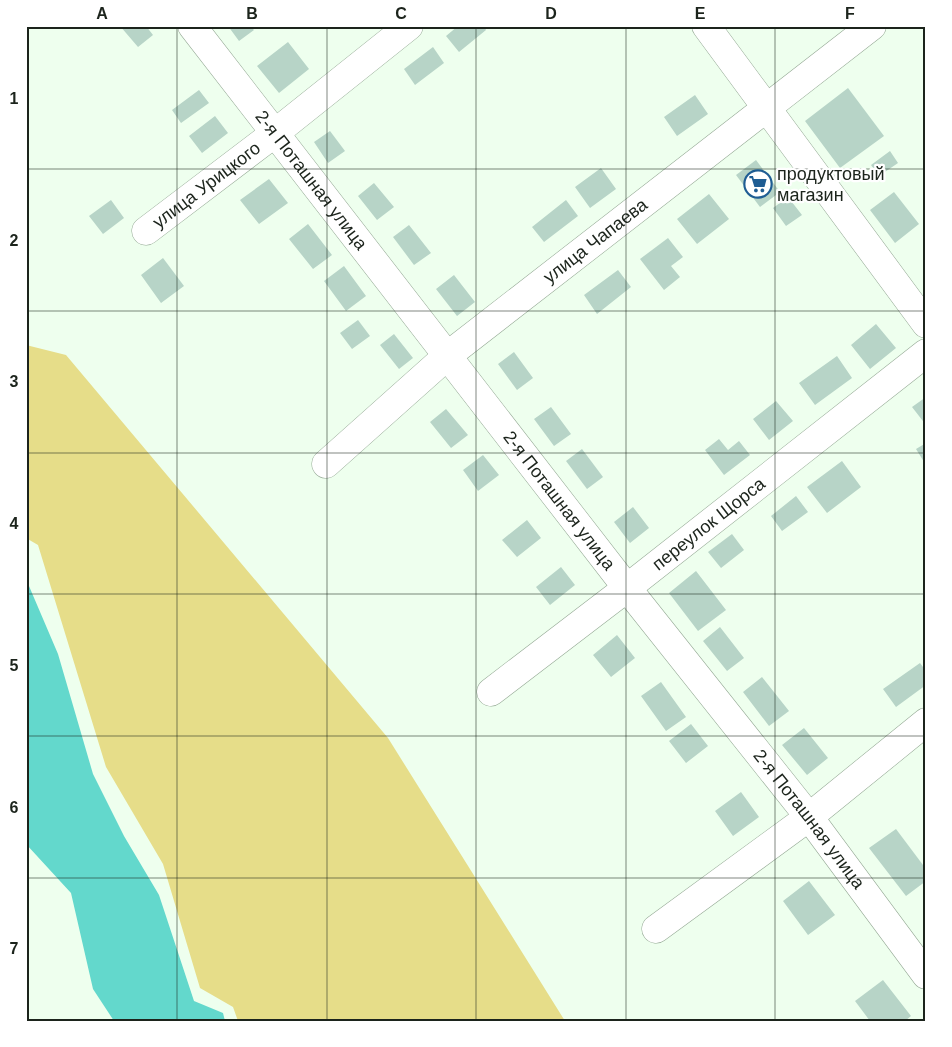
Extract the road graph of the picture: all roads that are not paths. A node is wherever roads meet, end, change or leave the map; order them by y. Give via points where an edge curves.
1 (192, 26) edge
2 (409, 26) edge
3 (706, 26) edge
4 (872, 26) edge
5 (766, 109) junction
6 (274, 133) junction
7 (146, 231) dead end
8 (926, 324) edge
9 (926, 353) edge
10 (447, 356) junction
11 (326, 464) dead end
12 (627, 588) junction
13 (491, 692) dead end
14 (926, 722) edge
15 (809, 817) junction
16 (656, 929) dead end
17 (926, 975) edge

1 - 6 street, 2-я Поташная улица
2 - 6 street, улица Урицкого
3 - 5 street
4 - 5 street, улица Чапаева
5 - 8 street
5 - 10 street, улица Чапаева
6 - 7 street, улица Урицкого
6 - 10 street, 2-я Поташная улица
9 - 12 street, переулок Щорса
10 - 11 street, улица Чапаева
10 - 12 street, 2-я Поташная улица
12 - 13 street, переулок Щорса
12 - 15 street, 2-я Поташная улица
14 - 15 street
15 - 16 street
15 - 17 street, 2-я Поташная улица

